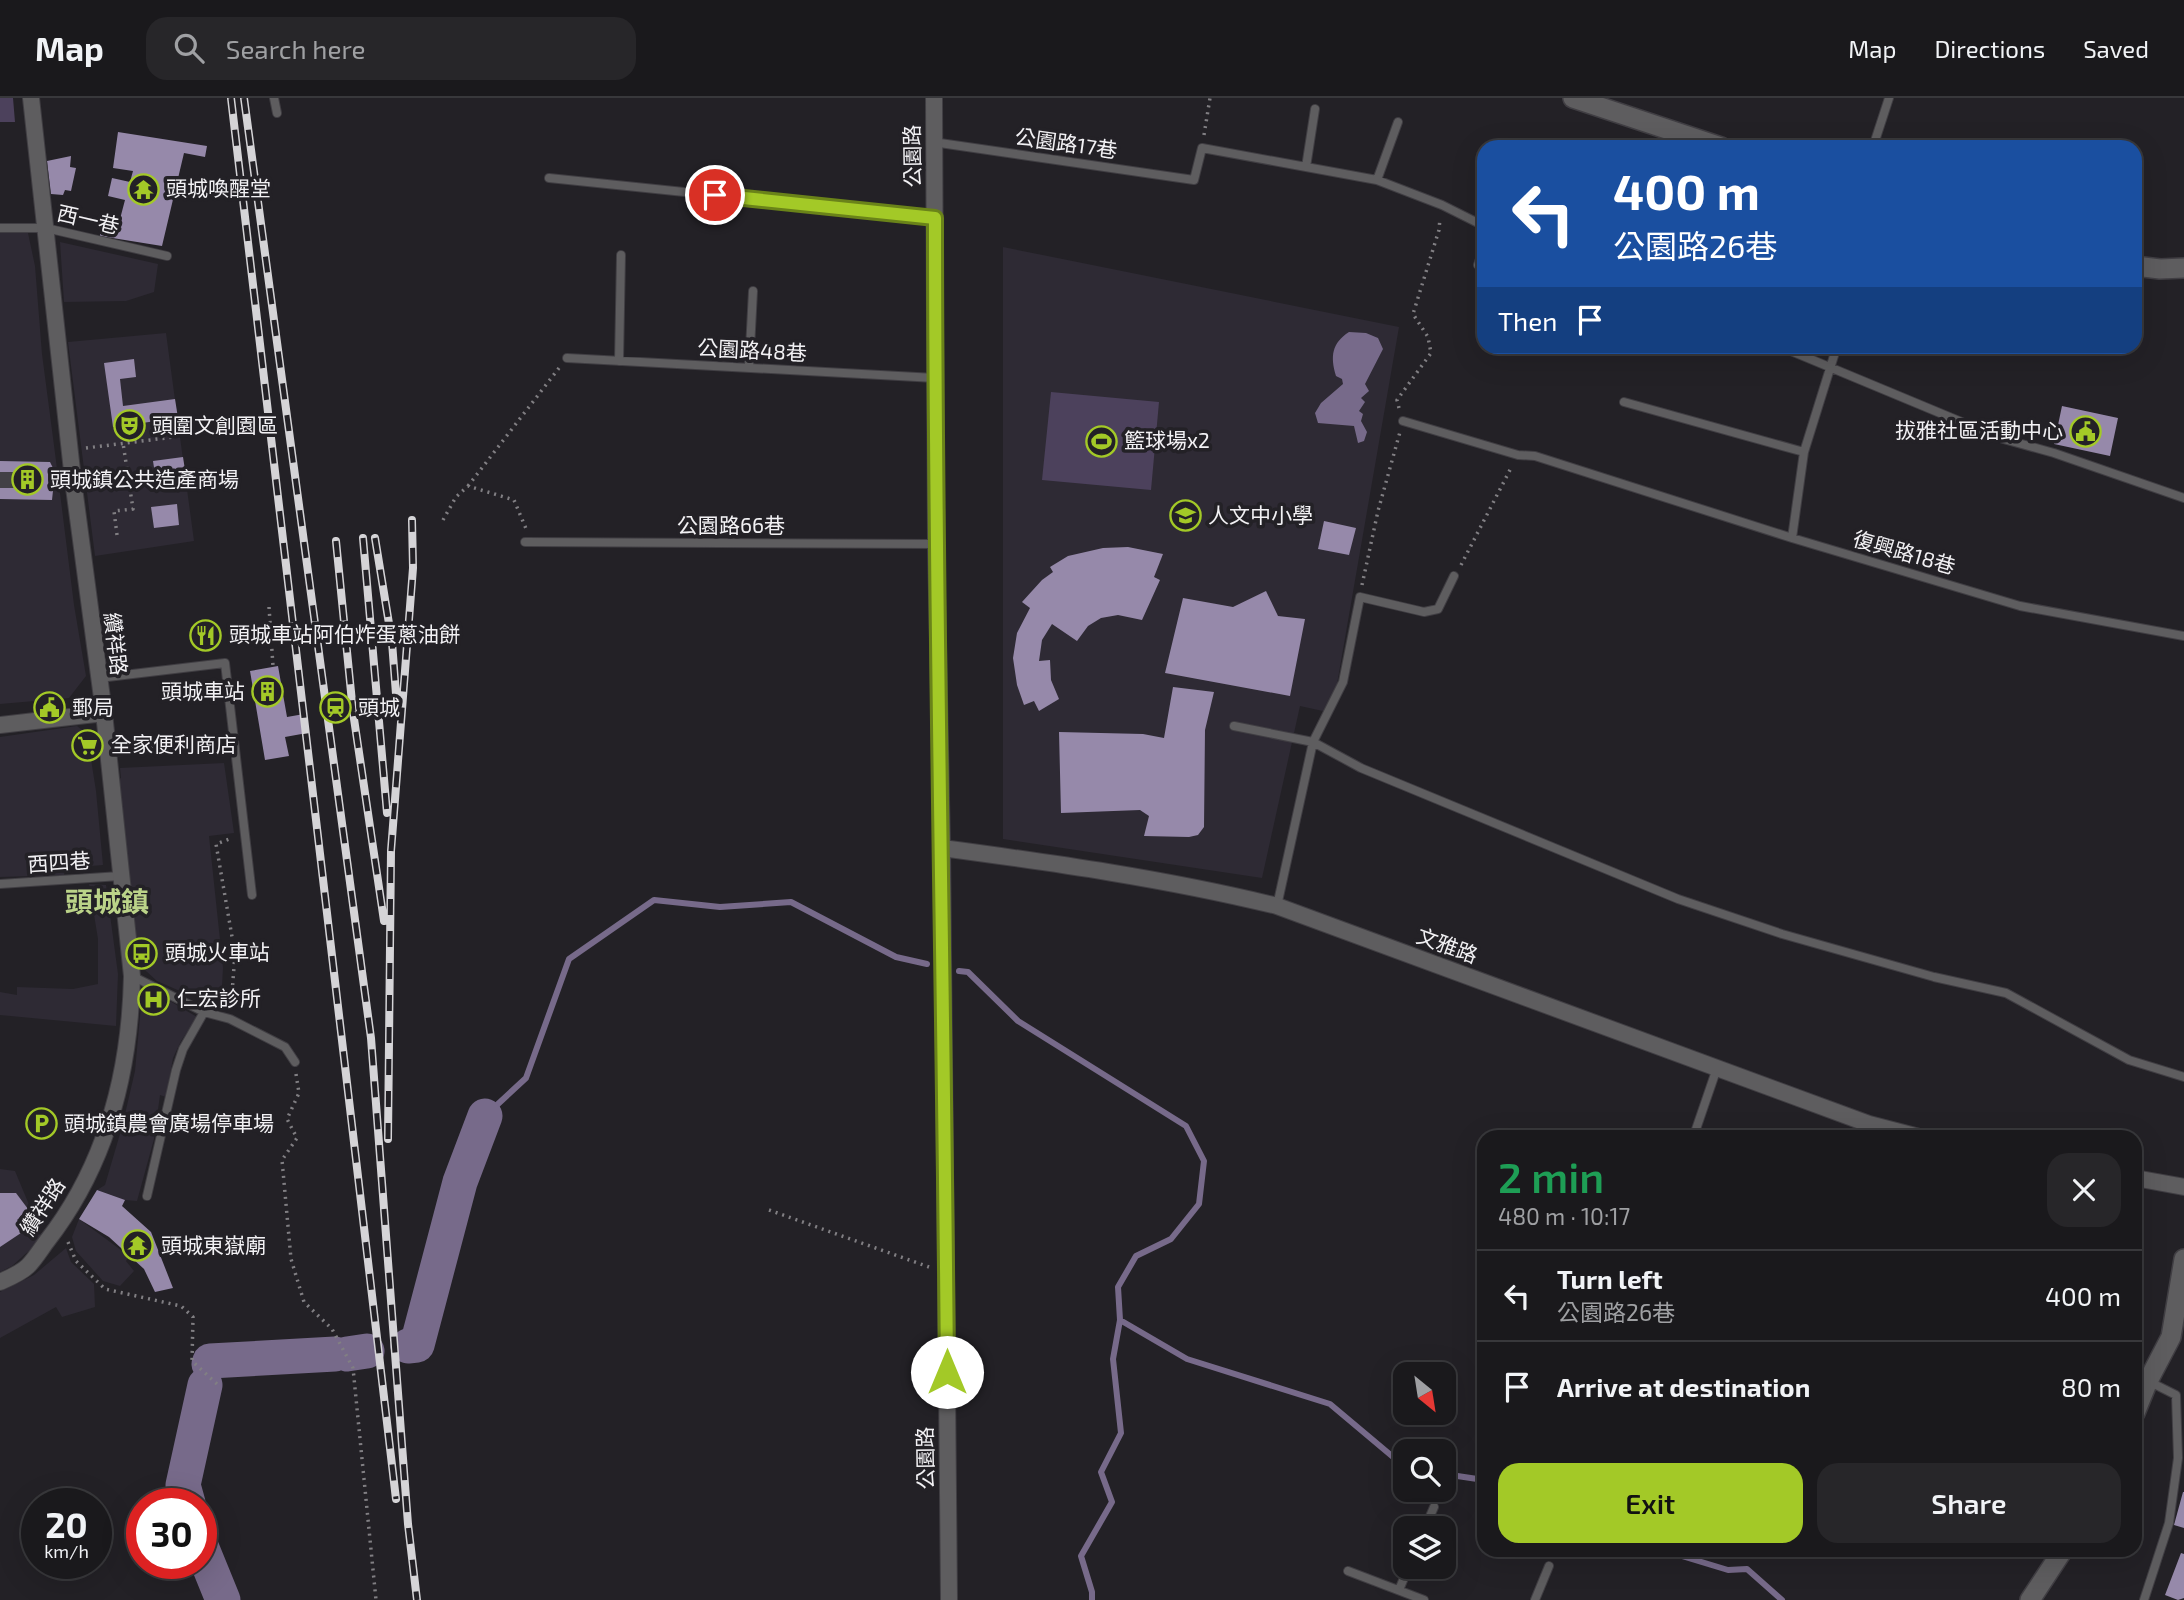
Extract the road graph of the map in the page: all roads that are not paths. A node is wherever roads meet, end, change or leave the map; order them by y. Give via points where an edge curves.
1 (31, 98) edge
2 (274, 98) edge
3 (934, 98) edge
4 (1573, 98) edge
5 (1889, 98) edge
6 (1315, 109) dead end
7 (277, 113) dead end
8 (1398, 122) dead end
9 (1700, 140) edge
10 (1875, 140) edge
11 (933, 142) junction
12 (1306, 167) junction
13 (550, 178) dead end
14 (1377, 180) junction
15 (935, 218) junction
16 (1477, 222) edge
17 (0, 228) edge
18 (46, 228) junction
19 (621, 254) dead end
20 (167, 256) dead end
21 (2142, 268) edge
22 (2184, 268) edge
23 (752, 291) dead end
24 (1798, 354) edge
25 (1834, 354) edge
26 (566, 358) road end
27 (619, 361) junction
28 (749, 368) junction
29 (1830, 368) junction
30 (935, 378) junction
31 (1624, 402) dead end
32 (1403, 421) road end
33 (1804, 453) junction
34 (2184, 498) edge
35 (1792, 538) junction
36 (525, 542) road end
37 (936, 544) junction
38 (1454, 576) road end
39 (2184, 636) edge
40 (98, 678) junction
41 (104, 713) junction
42 (0, 725) edge
43 (1234, 726) dead end
44 (233, 738) junction
45 (1313, 742) junction
46 (107, 753) junction
47 (942, 848) junction
48 (120, 876) junction
49 (0, 884) edge
50 (252, 895) dead end
51 (1277, 906) junction
52 (132, 976) junction
53 (204, 1012) junction
54 (295, 1062) road end
55 (1717, 1068) junction
56 (2184, 1077) edge
57 (1696, 1130) edge
58 (1865, 1130) edge
59 (2142, 1179) edge
60 (2184, 1187) edge
61 (147, 1196) dead end
62 (2184, 1259) edge
63 (0, 1282) edge
64 (2148, 1381) junction
65 (2176, 1395) junction
66 (2142, 1396) edge
67 (2184, 1407) edge
68 (1434, 1507) dead end
69 (1430, 1516) edge
70 (2058, 1557) edge
71 (1549, 1566) dead end
72 (1348, 1572) dead end
73 (1404, 1579) edge
74 (1399, 1590) junction
75 (949, 1600) edge
76 (1424, 1600) edge
77 (1535, 1600) edge
78 (2030, 1600) edge
79 (2144, 1600) edge

1 - 18 street, 纘祥路
2 - 7 lane
3 - 11 street, 公園路
4 - 9 street
5 - 10 lane
6 - 12 lane
8 - 14 lane
11 - 12 lane, 公園路17巷 via 1194,180 1202,148
11 - 15 street, 公園路
12 - 14 lane
13 - 15 lane
14 - 16 lane
15 - 30 street, 公園路
17 - 18 lane, 西一巷
18 - 20 lane, 西一巷
18 - 40 street, 纘祥路 via 70,451 67,480
19 - 27 lane
21 - 22 street
23 - 28 lane
24 - 29 lane
25 - 29 lane
26 - 27 lane, 公園路48巷
27 - 28 lane, 公園路48巷
28 - 30 lane, 公園路48巷
29 - 33 lane
29 - 34 lane via 2000,438
30 - 37 street, 公園路
31 - 33 lane
32 - 35 lane, 復興路18巷 via 1535,456
33 - 35 lane
35 - 39 lane, 復興路18巷 via 2020,606
36 - 37 lane, 公園路66巷
37 - 47 street, 公園路
38 - 45 lane via 1438,609 1424,612 1360,597 1343,682
40 - 41 street, 纘祥路
40 - 44 lane via 225,663
41 - 42 street
41 - 46 street, 纘祥路
43 - 45 lane
44 - 46 lane
44 - 50 lane
45 - 51 lane
45 - 56 lane via 1362,768 1678,899 1794,938 2006,993 2129,1060
46 - 48 street, 纘祥路
47 - 51 street, 文雅路 via 1051,863
47 - 75 street, 公園路
48 - 49 lane, 西四巷
48 - 52 street, 纘祥路
51 - 55 street, 文雅路
52 - 53 lane
52 - 63 street, 纘祥路 via 120,1089 97,1157 61,1224 27,1268
53 - 54 lane via 230,1018 285,1047
53 - 61 lane via 176,1070
55 - 57 lane
55 - 58 street, 文雅路
59 - 60 street
62 - 64 street via 2171,1337
64 - 65 lane
64 - 66 street
65 - 67 lane
65 - 79 lane via 2178,1458 2169,1523
68 - 69 lane
70 - 78 street
71 - 77 lane
72 - 74 lane
73 - 74 lane
74 - 76 lane

